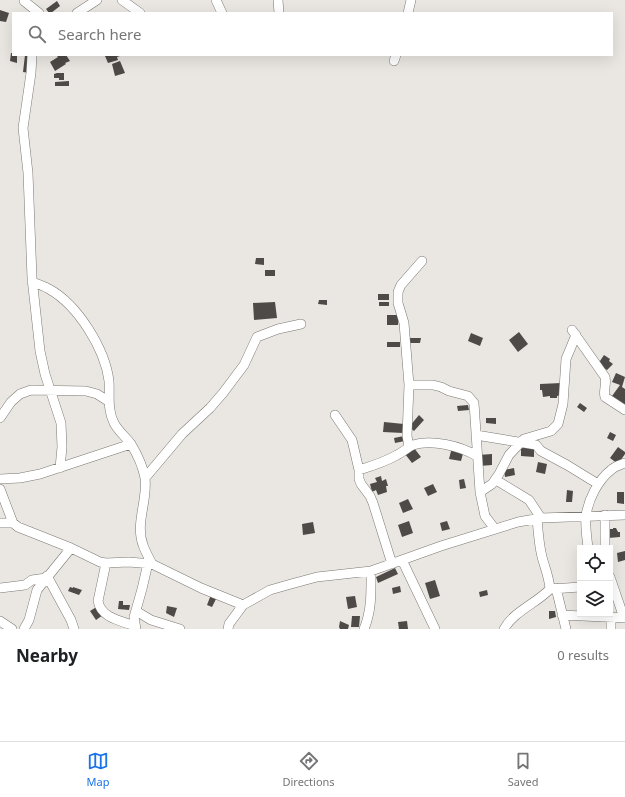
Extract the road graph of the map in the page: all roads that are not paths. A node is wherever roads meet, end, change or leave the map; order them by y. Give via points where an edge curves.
1 (23, 0) edge
2 (96, 0) edge
3 (122, 0) edge
4 (216, 0) edge
5 (278, 0) edge
6 (411, 0) edge
7 (26, 12) edge
8 (38, 12) edge
9 (78, 12) edge
10 (139, 12) edge
11 (222, 12) edge
12 (279, 12) edge
13 (408, 12) edge
14 (32, 56) edge
15 (422, 261) dead end
16 (32, 282) junction
17 (301, 324) dead end
18 (409, 384) junction
19 (50, 391) junction
20 (108, 401) junction
21 (625, 410) edge
22 (335, 415) dead end
23 (0, 418) edge
24 (476, 435) junction
25 (131, 444) junction
26 (521, 444) junction
27 (409, 447) junction
28 (477, 456) junction
29 (625, 463) edge
30 (60, 468) junction
31 (359, 470) junction
32 (145, 478) junction
33 (0, 479) edge
34 (496, 480) junction
35 (598, 484) junction
36 (0, 489) edge
37 (480, 492) junction
38 (605, 515) junction
39 (625, 515) edge
40 (586, 516) junction
41 (539, 518) junction
42 (0, 522) edge
43 (12, 522) junction
44 (495, 529) junction
45 (588, 545) edge
46 (605, 545) edge
47 (71, 548) junction
48 (402, 560) junction
49 (106, 563) junction
50 (150, 564) junction
51 (392, 564) junction
52 (371, 571) junction
53 (46, 577) junction
54 (577, 586) edge
55 (0, 588) edge
56 (553, 588) junction
57 (613, 588) edge
58 (243, 604) junction
59 (136, 611) junction
60 (562, 615) junction
61 (610, 618) junction
62 (624, 618) edge
63 (0, 621) edge
64 (135, 628) edge
65 (12, 629) edge
66 (24, 629) edge
67 (74, 629) edge
68 (180, 629) edge
69 (228, 629) edge
70 (364, 629) edge
71 (435, 629) edge
72 (504, 629) edge
73 (566, 629) edge
74 (611, 629) edge

1 - 7 street
1 - 8 street
2 - 9 street
3 - 10 street
4 - 11 street
5 - 12 street
6 - 13 street
14 - 16 street via 23,128 28,173
15 - 18 street via 398,292 398,303 404,323
16 - 19 street via 40,351
16 - 20 street via 50,289 60,297 76,312 90,332 106,368 109,382
17 - 32 street via 257,337 246,361 219,398 182,434
18 - 24 street via 433,386 468,396 474,403
18 - 27 street
19 - 20 street via 86,391
19 - 23 street via 32,390 20,394
19 - 30 street via 61,423
20 - 25 street via 115,424
21 - 26 street via 604,397 606,377 574,332 566,359 563,404 558,424 551,431 524,439
22 - 31 street via 352,440
24 - 26 street
24 - 28 street
25 - 30 street
25 - 32 street
26 - 34 street via 509,455
26 - 35 street via 536,445 541,451
27 - 28 street via 418,444 458,446
27 - 31 street via 380,463
28 - 37 street
29 - 35 street via 612,469
30 - 33 street via 24,478
31 - 51 street via 359,479 373,503
32 - 50 street via 140,533
34 - 37 street
34 - 41 street via 529,500
35 - 40 street
36 - 43 street
37 - 44 street via 485,516
38 - 39 street
38 - 40 street
38 - 46 street
40 - 41 street
40 - 45 street
41 - 44 street
41 - 56 street via 539,544
42 - 43 street
43 - 47 street via 18,527
44 - 48 street
47 - 49 street
47 - 53 street
48 - 51 street
48 - 71 street
49 - 50 street
49 - 64 street via 99,606 108,616
50 - 58 street
50 - 59 street
51 - 52 street
52 - 58 street via 317,577 270,590
52 - 70 street via 369,616
53 - 55 street via 32,580 25,585
53 - 66 street via 37,590
53 - 67 street
54 - 56 street
56 - 60 street
56 - 72 street via 511,619
57 - 62 street
58 - 69 street
59 - 64 street
59 - 68 street via 151,620
60 - 61 street
60 - 73 street
61 - 62 street
61 - 74 street
63 - 65 street

